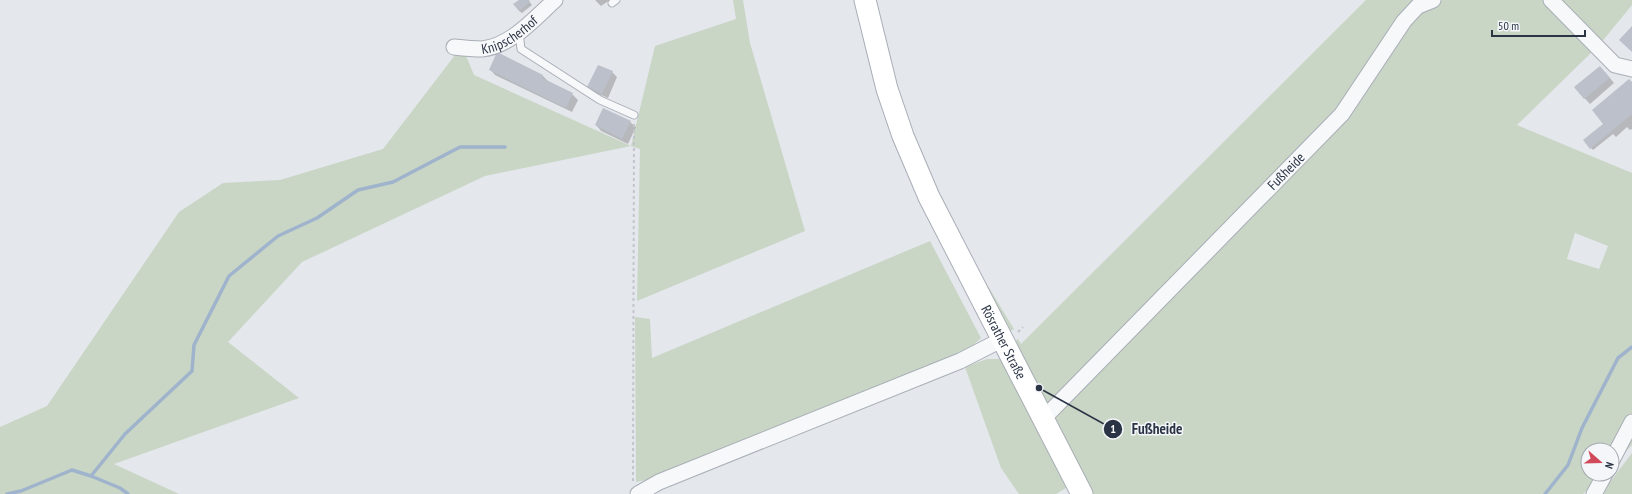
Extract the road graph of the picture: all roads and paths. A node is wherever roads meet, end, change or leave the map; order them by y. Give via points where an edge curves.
1 (555, 0) edge
2 (865, 0) edge
3 (1432, 0) edge
4 (1551, 0) edge
5 (519, 32) junction
6 (454, 48) dead end
7 (1632, 69) edge
8 (634, 115) joint
9 (1001, 340) junction
10 (1043, 419) junction
11 (1632, 422) edge
12 (1620, 445) edge
13 (1601, 482) edge
14 (635, 488) edge
15 (1082, 494) edge
16 (1594, 494) edge

1 - 5 street, Knipscherhof
2 - 9 street, Rösrather Straße via 883,75 903,136 929,197
3 - 10 street, Fußheide via 1418,6 1404,21 1342,114
4 - 7 street via 1615,65
5 - 6 street, Knipscherhof via 482,49
5 - 8 lane via 521,49 600,100
8 - 14 path
9 - 10 street, Rösrather Straße
9 - 14 street via 960,361 659,482
10 - 15 street, Rösrather Straße
11 - 12 street
13 - 16 street

